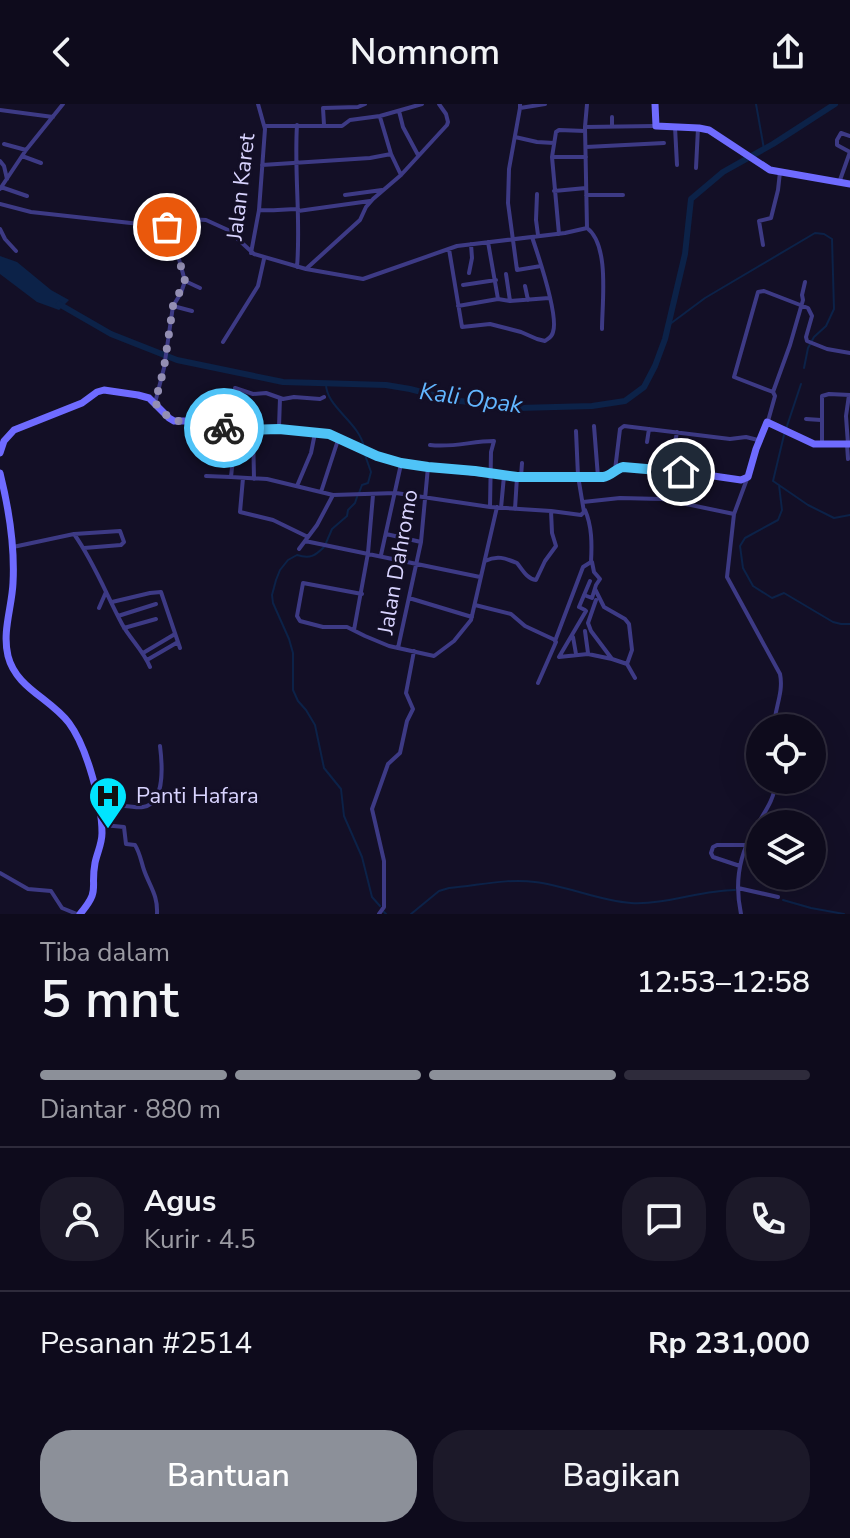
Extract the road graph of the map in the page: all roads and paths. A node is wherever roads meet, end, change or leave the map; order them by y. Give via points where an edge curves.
1 (63, 104) edge
2 (258, 104) edge
3 (365, 104) edge
4 (422, 104) edge
5 (439, 104) edge
6 (545, 104) edge
7 (587, 104) edge
8 (655, 104) edge
9 (37, 105) edge
10 (520, 106) edge
11 (4, 108) edge
12 (399, 111) junction
13 (35, 114) junction
14 (380, 116) junction
15 (53, 117) junction
16 (612, 117) dead end
17 (297, 125) junction
18 (327, 125) junction
19 (265, 126) junction
20 (656, 126) junction
21 (612, 127) junction
22 (675, 127) junction
23 (698, 128) junction
24 (585, 129) junction
25 (850, 136) edge
26 (515, 137) junction
27 (554, 143) junction
28 (664, 143) dead end
29 (4, 144) dead end
30 (586, 147) junction
31 (26, 150) junction
32 (850, 152) edge
33 (391, 154) junction
34 (418, 155) junction
35 (22, 156) junction
36 (552, 157) junction
37 (586, 157) junction
38 (0, 161) edge
39 (41, 163) dead end
40 (295, 164) junction
41 (262, 165) junction
42 (677, 165) dead end
43 (696, 168) dead end
44 (780, 172) junction
45 (401, 175) junction
46 (7, 179) junction
47 (840, 183) junction
48 (850, 184) edge
49 (0, 188) edge
50 (586, 188) junction
51 (383, 190) junction
52 (554, 191) junction
53 (537, 194) dead end
54 (345, 195) dead end
55 (586, 195) junction
56 (623, 195) dead end
57 (27, 196) dead end
58 (371, 201) junction
59 (0, 206) edge
60 (259, 210) junction
61 (298, 210) junction
62 (167, 227) junction
63 (587, 228) junction
64 (0, 229) edge
65 (559, 234) junction
66 (538, 235) junction
67 (532, 237) junction
68 (513, 239) junction
69 (488, 242) junction
70 (471, 244) junction
71 (763, 245) dead end
72 (449, 249) junction
73 (16, 251) dead end
74 (251, 253) junction
75 (264, 258) junction
76 (541, 266) junction
77 (297, 267) junction
78 (306, 269) junction
79 (469, 273) dead end
80 (506, 274) dead end
81 (496, 280) junction
82 (185, 281) junction
83 (805, 282) dead end
84 (463, 285) dead end
85 (525, 286) dead end
86 (200, 288) dead end
87 (549, 298) junction
88 (498, 299) junction
89 (528, 300) junction
90 (510, 301) junction
91 (802, 305) junction
92 (173, 306) junction
93 (458, 306) junction
94 (192, 311) dead end
95 (602, 329) dead end
96 (223, 342) dead end
97 (850, 353) edge
98 (773, 392) junction
99 (849, 395) edge
100 (324, 397) dead end
101 (280, 398) junction
102 (155, 403) junction
103 (806, 419) dead end
104 (821, 420) junction
105 (767, 422) junction
106 (594, 426) dead end
107 (228, 429) junction
108 (253, 429) junction
109 (279, 429) junction
110 (649, 429) junction
111 (576, 431) dead end
112 (677, 432) junction
113 (315, 433) junction
114 (338, 437) junction
115 (760, 441) junction
116 (647, 442) dead end
117 (822, 444) junction
118 (848, 444) edge
119 (430, 445) dead end
120 (701, 452) dead end
121 (0, 453) edge
122 (848, 459) dead end
123 (401, 463) junction
124 (522, 463) dead end
125 (428, 467) junction
126 (615, 470) junction
127 (670, 471) junction
128 (681, 472) junction
129 (0, 473) edge
130 (492, 473) junction
131 (697, 474) junction
132 (206, 476) dead end
133 (504, 476) junction
134 (578, 476) junction
135 (231, 477) junction
136 (519, 477) junction
137 (598, 477) junction
138 (748, 477) junction
139 (243, 478) junction
140 (254, 479) junction
141 (297, 486) junction
142 (321, 493) junction
143 (396, 493) junction
144 (333, 495) junction
145 (373, 495) junction
146 (427, 497) junction
147 (677, 501) junction
148 (583, 502) junction
149 (490, 507) junction
150 (499, 508) junction
151 (515, 509) junction
152 (584, 509) junction
153 (551, 511) junction
154 (734, 514) junction
155 (74, 534) junction
156 (386, 534) junction
157 (306, 539) junction
158 (421, 542) junction
159 (13, 547) junction
160 (84, 548) junction
161 (299, 549) dead end
162 (368, 553) junction
163 (381, 555) junction
164 (485, 561) junction
165 (591, 562) junction
166 (417, 563) junction
167 (594, 572) junction
168 (480, 577) junction
169 (590, 581) junction
170 (596, 587) junction
171 (106, 592) junction
172 (362, 594) junction
173 (584, 595) junction
174 (409, 598) junction
175 (596, 600) junction
176 (112, 602) junction
177 (156, 604) dead end
178 (475, 605) junction
179 (99, 608) dead end
180 (589, 612) junction
181 (118, 616) junction
182 (472, 617) junction
183 (156, 619) dead end
184 (124, 628) junction
185 (354, 630) junction
186 (588, 631) junction
187 (175, 634) junction
188 (572, 636) junction
189 (555, 641) junction
190 (398, 648) junction
191 (414, 651) junction
192 (143, 653) junction
193 (576, 654) junction
194 (588, 654) junction
195 (612, 659) junction
196 (147, 660) junction
197 (627, 664) junction
198 (150, 667) dead end
199 (635, 678) dead end
200 (538, 683) dead end
201 (776, 714) edge
202 (160, 746) dead end
203 (99, 808) junction
204 (101, 825) junction
205 (746, 845) joint
206 (740, 866) junction
207 (0, 873) edge
208 (738, 888) junction
209 (778, 897) dead end
210 (81, 914) edge
211 (157, 914) edge
212 (379, 914) edge
213 (741, 914) edge

1 - 15 street
2 - 19 street, Jalan Karet
3 - 18 street via 323,108
4 - 12 street
5 - 34 street via 448,122
6 - 10 street
7 - 24 street
8 - 20 street
9 - 13 street
10 - 26 street
11 - 13 street
12 - 14 street
12 - 34 street
13 - 15 street
14 - 18 street
14 - 33 street
15 - 31 street
16 - 21 street
17 - 18 street
17 - 19 street
17 - 40 street
19 - 41 street, Jalan Karet
20 - 21 street
20 - 22 street
21 - 24 street
22 - 23 street
22 - 42 street
23 - 43 street
23 - 44 street
24 - 27 street via 557,130
24 - 30 street
25 - 32 street via 841,133 837,145
26 - 27 street
26 - 68 street via 508,203
27 - 36 street
28 - 30 street
29 - 31 street
30 - 37 street
31 - 35 street
32 - 47 street
33 - 40 street
33 - 45 street
34 - 45 street
35 - 39 street
35 - 46 street
36 - 37 street
36 - 52 street
37 - 50 street
38 - 46 street
40 - 41 street
40 - 61 street
41 - 60 street, Jalan Karet
44 - 47 street
44 - 71 street via 771,218 759,221
45 - 51 street
46 - 49 street
47 - 48 street
49 - 57 street
50 - 52 street
50 - 55 street
51 - 54 street
51 - 58 street
52 - 65 street
53 - 66 street
55 - 56 street
55 - 63 street
58 - 61 street
58 - 78 street via 360,220
59 - 62 street, Jalan Karet
60 - 61 street
60 - 74 street, Jalan Karet
61 - 77 street
62 - 74 street, Jalan Karet via 187,219 206,220 228,230
62 - 82 street
63 - 65 street
63 - 95 street via 602,262
64 - 73 street
65 - 66 street
66 - 67 street
67 - 68 street
67 - 76 street
68 - 69 street
68 - 76 street via 517,270
69 - 70 street
69 - 81 street
70 - 72 street
70 - 79 street
72 - 78 street via 363,279
72 - 93 street
74 - 75 street
75 - 77 street
75 - 96 street via 258,286
76 - 87 street
77 - 78 street
80 - 90 street
81 - 84 street
81 - 88 street
82 - 86 street
82 - 92 street
83 - 91 street
85 - 89 street
87 - 89 street
87 - 93 street via 554,331 545,341 490,324 463,328
88 - 90 street
88 - 93 street
89 - 90 street
91 - 97 street via 812,316 807,341
91 - 98 street
91 - 98 street via 764,291 756,298 734,377
92 - 94 street
92 - 102 street
98 - 105 street
99 - 104 street via 822,396
99 - 118 street
100 - 101 street
101 - 107 street via 235,388
101 - 109 street
102 - 107 street via 174,421
102 - 121 street via 100,390 82,403 14,430
103 - 104 street
104 - 117 street
105 - 115 street
105 - 117 street
106 - 137 street
107 - 108 street
107 - 135 street via 225,452 233,458
108 - 109 street
108 - 140 street
109 - 113 street
110 - 112 street
110 - 116 street
110 - 126 street via 622,427
111 - 134 street
112 - 115 street
112 - 127 street
113 - 114 street
113 - 141 street
114 - 123 street
114 - 142 street
115 - 138 street
117 - 118 street
118 - 122 street
119 - 130 street via 494,441
120 - 131 street
123 - 125 street
123 - 143 street
124 - 136 street
125 - 130 street
125 - 146 street, Jalan Dahromo
126 - 127 street
126 - 137 street
127 - 128 street
128 - 131 street
128 - 147 street
129 - 159 street
130 - 133 street
130 - 149 street
131 - 138 street via 737,481
132 - 135 street
133 - 136 street
133 - 150 street
134 - 136 street
134 - 137 street
134 - 148 street
135 - 139 street
136 - 151 street
138 - 154 street
139 - 140 street
139 - 157 street via 240,512 273,520
140 - 141 street
141 - 142 street
142 - 144 street
143 - 145 street
143 - 146 street
143 - 156 street
144 - 145 street
144 - 157 street
145 - 162 street
146 - 149 street
146 - 158 street, Jalan Dahromo
147 - 148 street
147 - 154 street
148 - 152 street
149 - 150 street
150 - 151 street
150 - 164 street
151 - 153 street
152 - 153 street via 581,515
152 - 165 street
153 - 164 street via 556,546 536,580 503,557
154 - 201 street via 727,577 780,674
155 - 159 street
155 - 160 street
155 - 160 street via 120,531 124,542
156 - 158 street
156 - 163 street
157 - 161 street
157 - 162 street
158 - 166 street, Jalan Dahromo
159 - 203 street via 6,631 9,660 30,691 70,725 83,748
160 - 171 street
162 - 163 street
162 - 172 street
163 - 166 street
164 - 168 street
165 - 167 street
165 - 189 street via 583,567
166 - 168 street
166 - 174 street, Jalan Dahromo
167 - 169 street
167 - 170 street via 600,579
168 - 178 street
169 - 170 street
169 - 173 street
170 - 175 street
170 - 175 street
171 - 176 street
171 - 179 street
172 - 185 street
172 - 185 street via 302,584 300,621
173 - 175 street
173 - 180 street via 579,607
174 - 182 street
174 - 190 street, Jalan Dahromo
175 - 180 street
175 - 197 street via 629,624 632,650
176 - 181 street
176 - 187 street via 161,592
177 - 181 street
178 - 182 street
178 - 189 street via 511,614
180 - 186 street
180 - 188 street
181 - 184 street
182 - 191 street via 439,654
183 - 184 street
184 - 192 street
185 - 190 street
186 - 188 street
186 - 194 street
186 - 195 street
187 - 192 street
187 - 196 street via 179,645
188 - 193 street
188 - 193 street via 559,657
189 - 200 street
190 - 191 street, Jalan Dahromo
191 - 212 street via 406,693 413,709 400,753 388,764 372,809 384,861 384,907
192 - 196 street
193 - 194 street
194 - 195 street
195 - 197 street
196 - 198 street
197 - 199 street
202 - 203 street via 162,773 153,803
203 - 204 street
204 - 210 street via 93,897
204 - 211 street via 125,828 126,843 135,845 152,885
205 - 206 street
205 - 206 street via 717,845 711,853
206 - 208 street
207 - 210 street via 28,889 51,891 62,908
208 - 209 street
208 - 213 street

